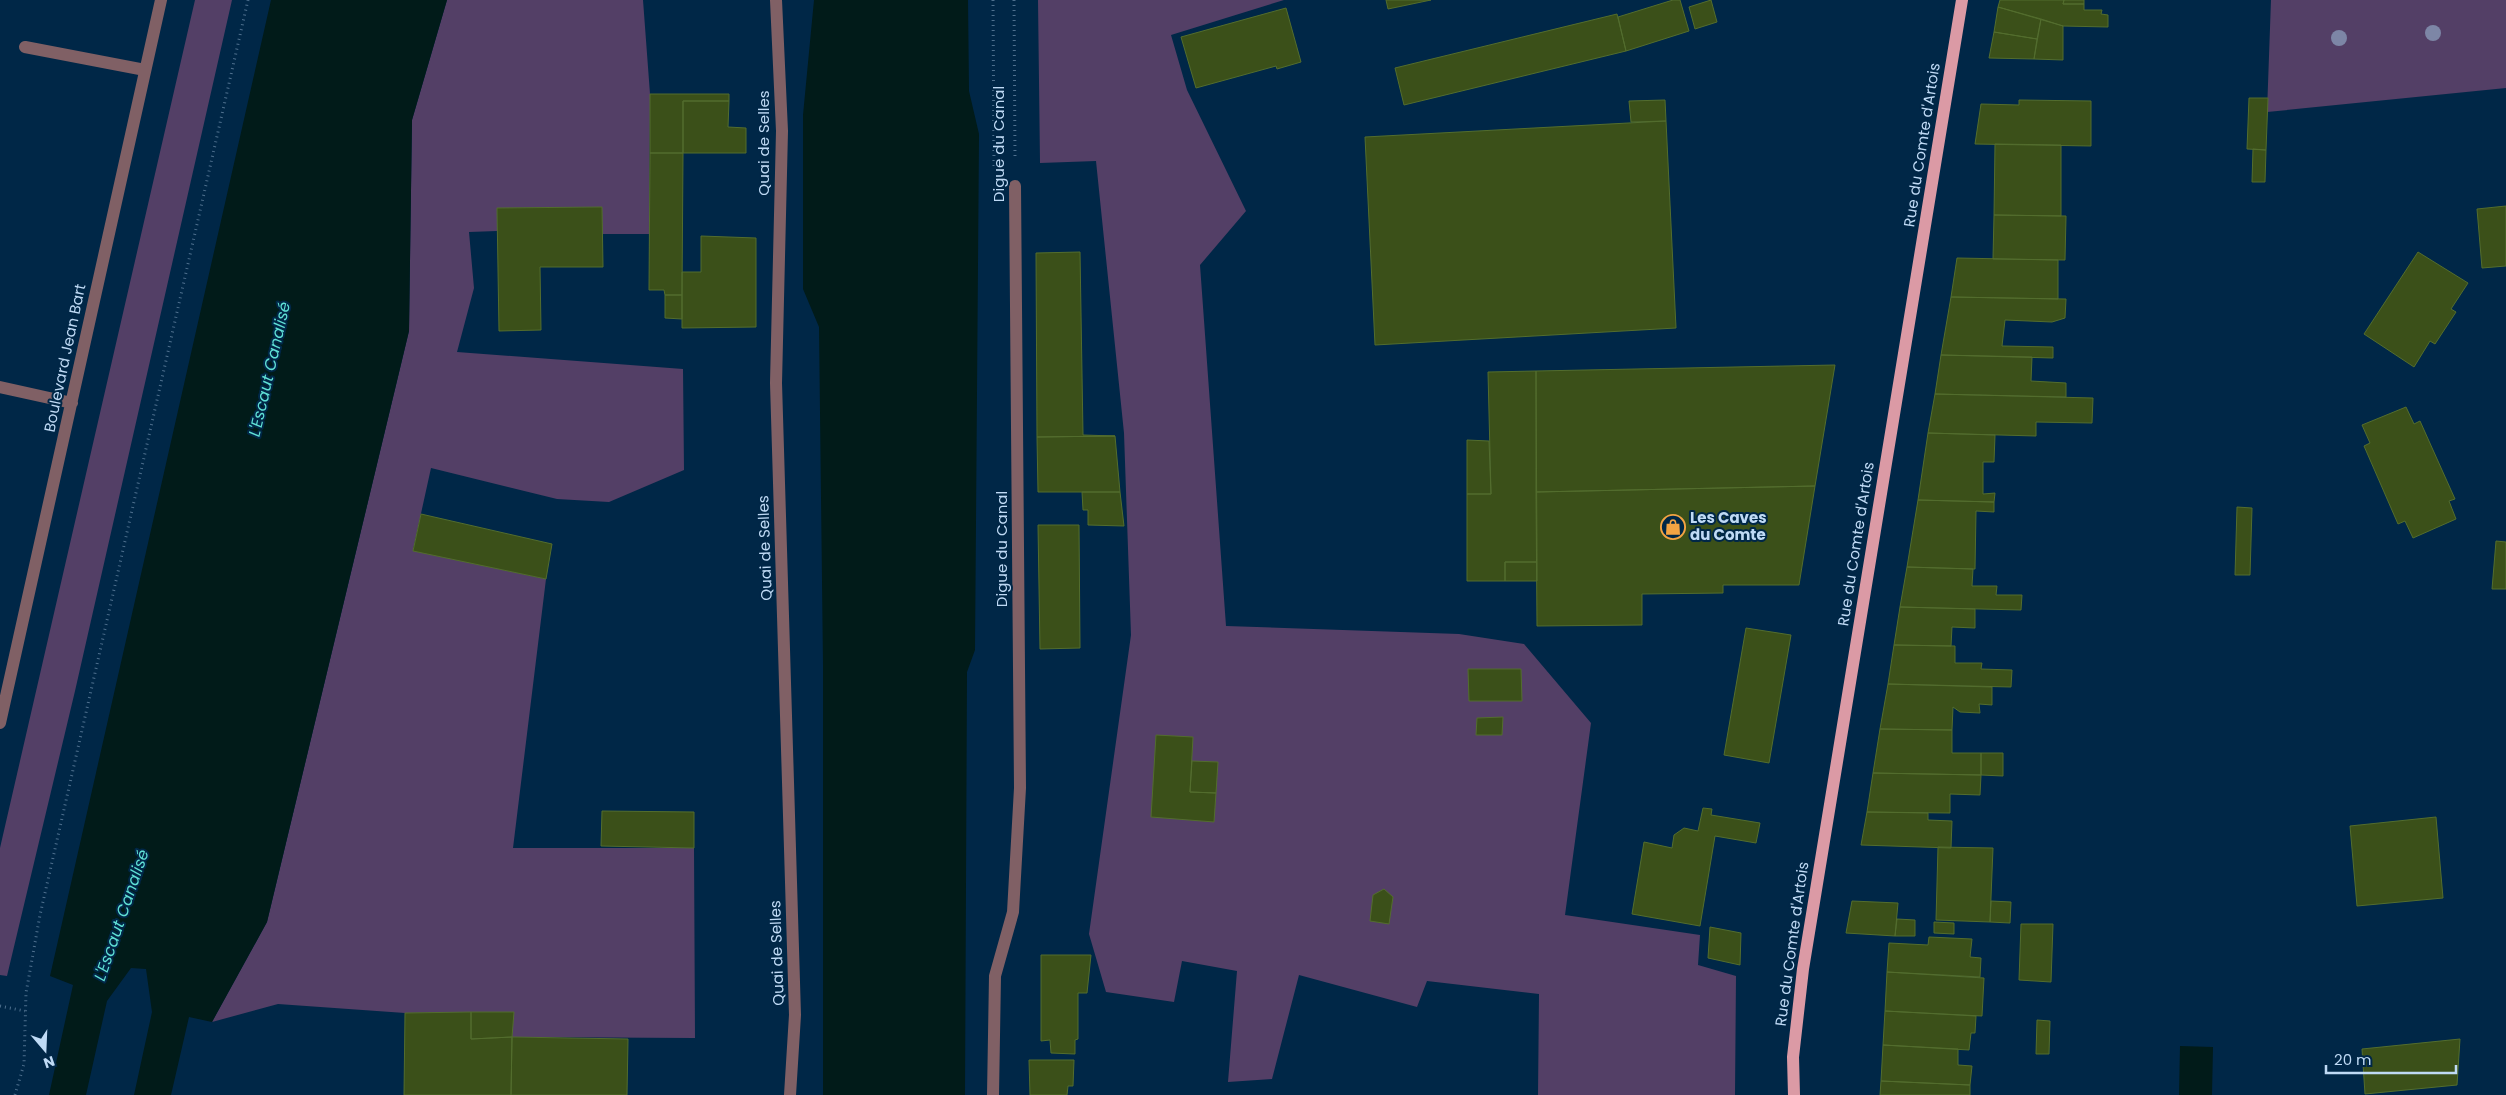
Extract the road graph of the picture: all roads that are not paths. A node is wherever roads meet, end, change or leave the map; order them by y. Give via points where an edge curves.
1 (161, 0) edge
2 (776, 0) edge
3 (1962, 0) edge
4 (25, 48) dead end
5 (145, 70) junction
6 (1015, 186) road end
7 (0, 387) edge
8 (72, 403) junction
9 (0, 723) edge
10 (790, 1095) edge
11 (993, 1095) edge
12 (1794, 1095) edge

1 - 5 street, Boulevard Jean Bart
2 - 10 street, Quai de Selles via 782,130 776,383 794,1015
3 - 12 main road, Rue du Comte d'Artois via 1803,968 1793,1057
4 - 5 street
5 - 8 street, Boulevard Jean Bart
6 - 11 street, Digue du Canal via 1020,788 1014,912 994,976
7 - 8 street
8 - 9 street, Boulevard Jean Bart

